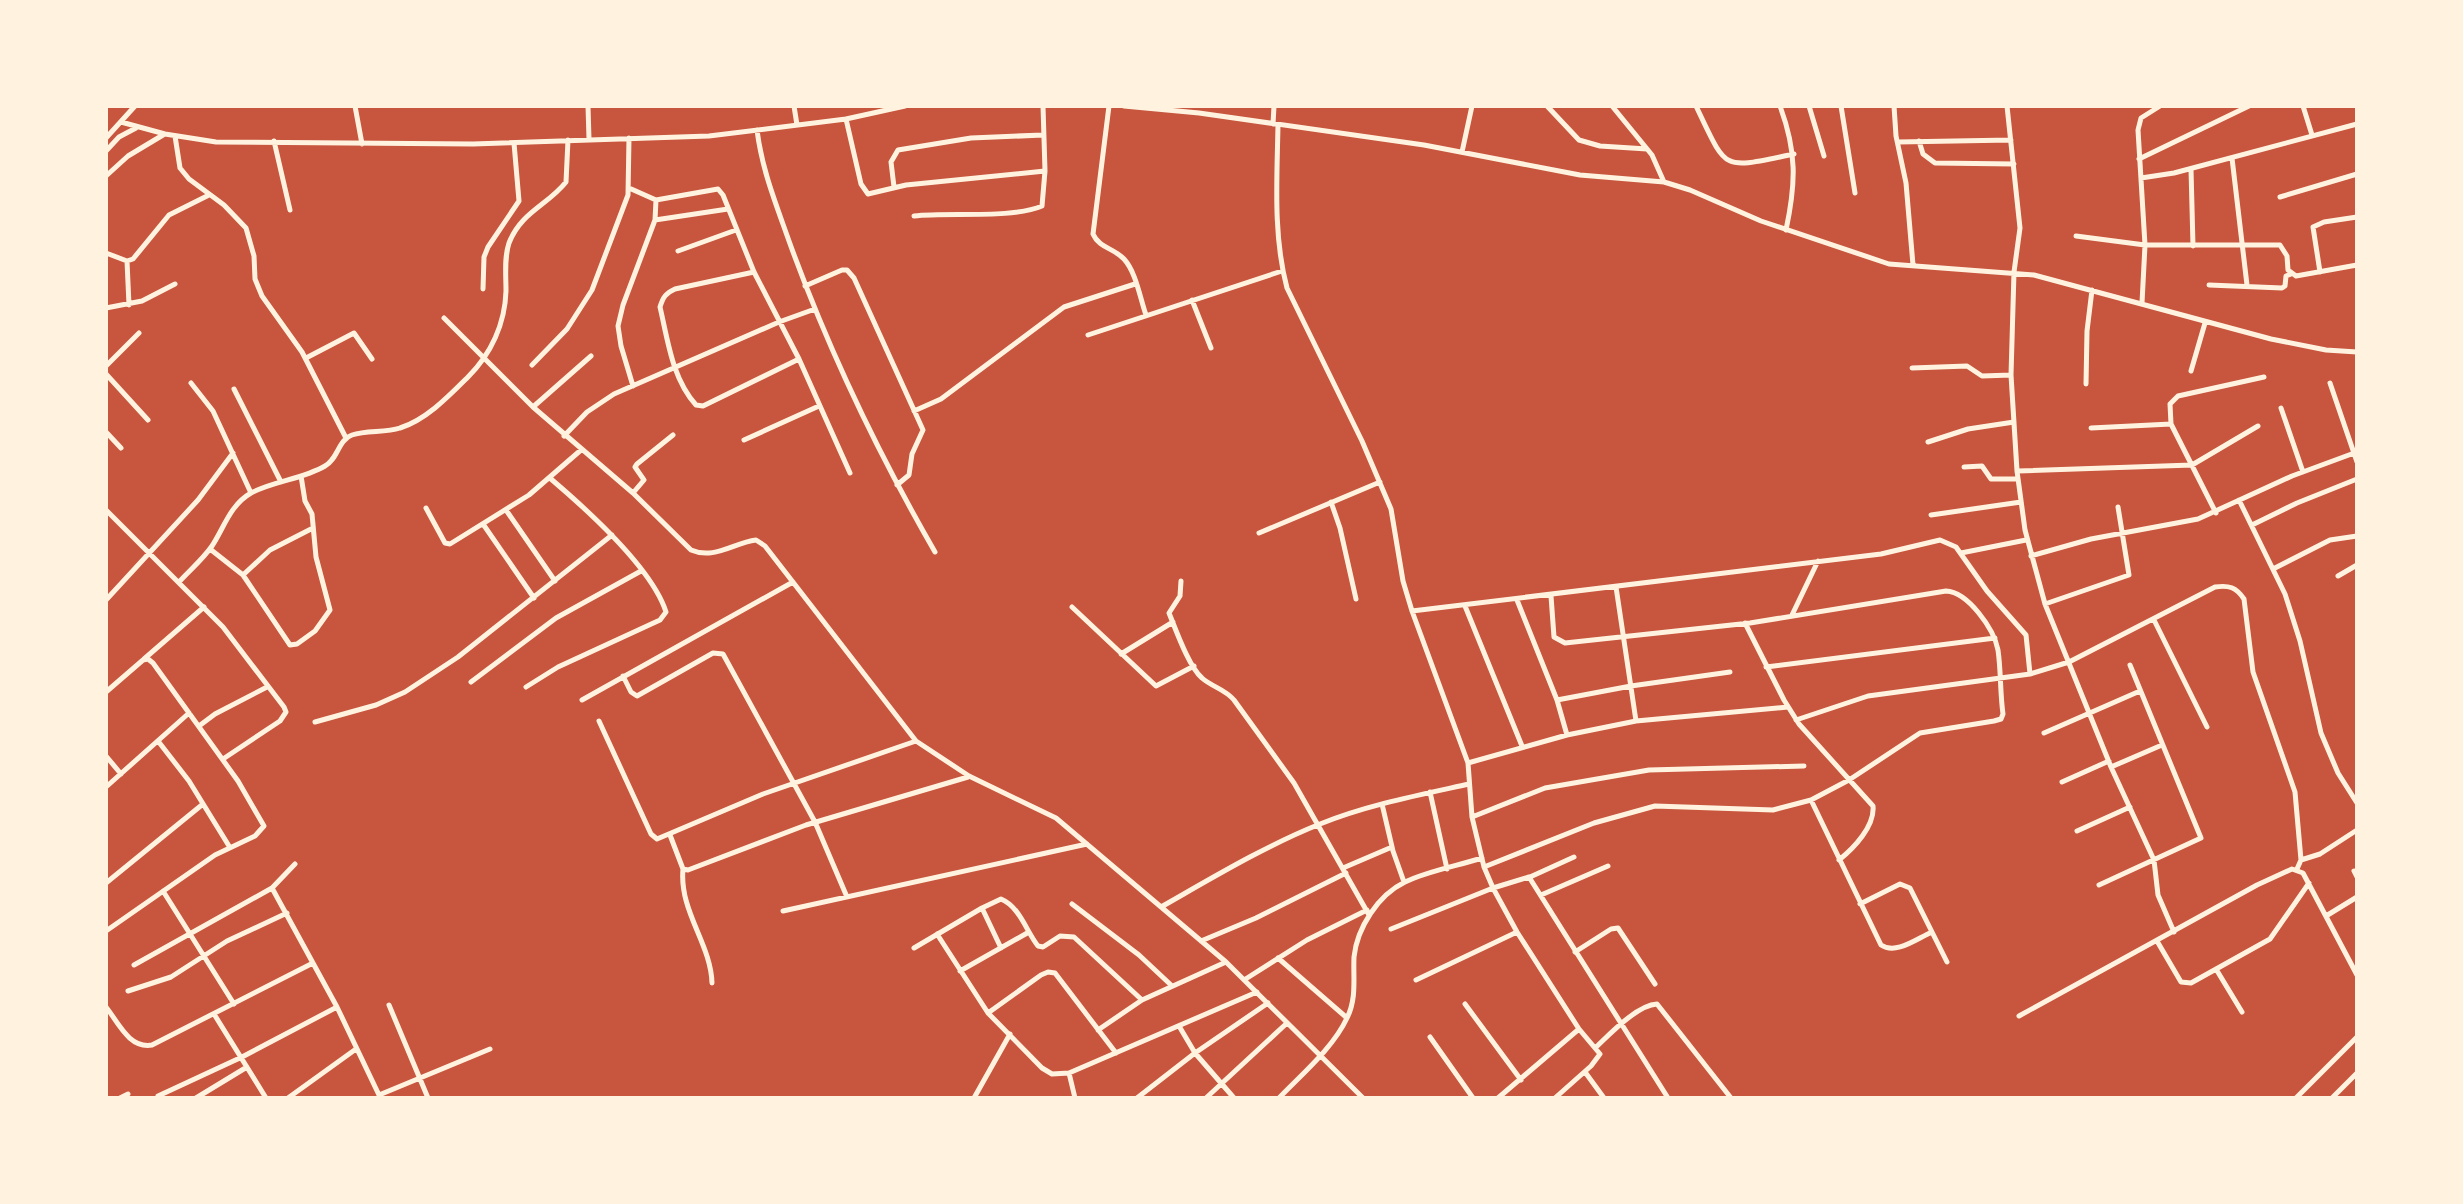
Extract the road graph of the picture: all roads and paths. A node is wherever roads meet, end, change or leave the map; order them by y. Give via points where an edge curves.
1 (135, 106) edge
2 (355, 106) edge
3 (588, 106) edge
4 (794, 106) edge
5 (905, 106) edge
6 (1043, 106) edge
7 (1109, 106) edge
8 (1124, 106) edge
9 (1274, 106) edge
10 (1472, 106) edge
11 (1547, 106) edge
12 (1612, 106) edge
13 (1696, 106) edge
14 (1780, 106) edge
15 (1809, 106) edge
16 (1841, 106) edge
17 (1894, 106) edge
18 (2007, 106) edge
19 (2160, 106) edge
20 (2249, 106) edge
21 (2303, 106) edge
22 (1199, 110) edge
23 (846, 119) junction
24 (121, 122) junction
25 (1275, 124) junction
26 (2357, 124) edge
27 (797, 125) junction
28 (136, 128) junction
29 (757, 130) junction
30 (165, 134) junction
31 (1044, 135) junction
32 (2312, 135) junction
33 (175, 136) junction
34 (106, 138) edge
35 (629, 138) junction
36 (589, 139) junction
37 (568, 140) junction
38 (2011, 140) junction
39 (274, 141) junction
40 (1919, 141) junction
41 (1898, 142) junction
42 (514, 143) junction
43 (362, 144) junction
44 (1647, 149) junction
45 (106, 151) edge
46 (1462, 152) junction
47 (1794, 154) junction
48 (1824, 156) dead end
49 (2232, 158) junction
50 (2139, 159) junction
51 (2014, 164) junction
52 (2191, 169) junction
53 (1045, 171) junction
54 (2357, 174) edge
55 (106, 176) edge
56 (2141, 178) junction
57 (1664, 182) junction
58 (894, 187) junction
59 (629, 188) junction
60 (1855, 193) dead end
61 (209, 195) junction
62 (2280, 197) dead end
63 (656, 200) junction
64 (728, 209) junction
65 (290, 210) dead end
66 (914, 216) dead end
67 (2357, 217) edge
68 (655, 220) junction
69 (736, 230) junction
70 (1786, 230) junction
71 (2076, 236) dead end
72 (2145, 245) junction
73 (2243, 245) junction
74 (2193, 246) junction
75 (678, 251) dead end
76 (106, 253) edge
77 (127, 261) junction
78 (1913, 265) junction
79 (2357, 265) edge
80 (1282, 271) junction
81 (754, 272) junction
82 (2014, 272) junction
83 (2320, 272) junction
84 (2291, 274) junction
85 (175, 284) dead end
86 (1135, 284) junction
87 (2209, 285) dead end
88 (2247, 285) junction
89 (805, 286) junction
90 (483, 289) dead end
91 (2092, 290) junction
92 (1192, 300) junction
93 (2142, 303) junction
94 (129, 305) junction
95 (106, 308) edge
96 (815, 309) junction
97 (1146, 315) junction
98 (444, 318) dead end
99 (779, 322) junction
100 (2205, 323) junction
101 (139, 333) dead end
102 (1088, 335) dead end
103 (1211, 348) dead end
104 (2357, 352) edge
105 (591, 356) dead end
106 (485, 357) junction
107 (306, 358) junction
108 (372, 359) dead end
109 (799, 359) junction
110 (532, 365) dead end
111 (106, 366) edge
112 (674, 368) junction
113 (1912, 368) dead end
114 (2191, 371) dead end
115 (106, 374) edge
116 (2011, 375) junction
117 (2264, 377) dead end
118 (191, 383) dead end
119 (2330, 383) dead end
120 (2086, 384) dead end
121 (633, 386) junction
122 (234, 389) dead end
123 (820, 405) junction
124 (533, 407) junction
125 (2281, 408) dead end
126 (914, 411) junction
127 (148, 420) dead end
128 (2014, 422) junction
129 (2171, 424) junction
130 (2258, 426) dead end
131 (2091, 428) dead end
132 (106, 432) edge
133 (673, 435) dead end
134 (564, 436) junction
135 (346, 438) junction
136 (744, 440) dead end
137 (1928, 442) dead end
138 (121, 448) dead end
139 (581, 450) junction
140 (233, 453) junction
141 (2355, 453) edge
142 (2357, 462) edge
143 (2192, 465) junction
144 (1964, 467) dead end
145 (2017, 471) junction
146 (2303, 472) junction
147 (850, 473) dead end
148 (301, 476) junction
149 (551, 479) junction
150 (2018, 479) junction
151 (2357, 479) edge
152 (281, 482) junction
153 (1380, 482) junction
154 (897, 486) junction
155 (251, 493) junction
156 (633, 493) junction
157 (2239, 500) junction
158 (1331, 502) junction
159 (2021, 502) junction
160 (2118, 507) dead end
161 (426, 508) dead end
162 (106, 510) edge
163 (506, 510) junction
164 (2216, 513) junction
165 (1931, 515) dead end
166 (483, 524) junction
167 (2251, 525) junction
168 (313, 528) junction
169 (1259, 533) dead end
170 (2122, 534) junction
171 (612, 535) junction
172 (2357, 536) edge
173 (2027, 540) junction
174 (210, 549) junction
175 (935, 552) dead end
176 (1961, 553) junction
177 (148, 554) junction
178 (2031, 556) junction
179 (1818, 561) junction
180 (2357, 565) edge
181 (2273, 569) junction
182 (641, 571) junction
183 (243, 575) junction
184 (2338, 576) dead end
185 (555, 581) junction
186 (1181, 581) dead end
187 (179, 582) junction
188 (793, 582) junction
189 (1616, 587) junction
190 (1551, 596) junction
191 (534, 598) junction
192 (1356, 599) dead end
193 (106, 600) edge
194 (1517, 600) junction
195 (2045, 604) junction
196 (1465, 606) junction
197 (204, 607) junction
198 (1072, 607) dead end
199 (1412, 611) junction
200 (1792, 616) junction
201 (2154, 620) junction
202 (1173, 622) junction
203 (1745, 623) junction
204 (1624, 636) junction
205 (1995, 638) junction
206 (1121, 654) junction
207 (143, 660) junction
208 (2069, 662) junction
209 (2130, 665) dead end
210 (1194, 666) junction
211 (1766, 667) junction
212 (1730, 672) dead end
213 (2030, 674) junction
214 (623, 676) junction
215 (1999, 677) junction
216 (471, 682) dead end
217 (1631, 686) junction
218 (268, 687) junction
219 (526, 687) dead end
220 (2140, 691) junction
221 (106, 692) edge
222 (582, 700) dead end
223 (1557, 700) junction
224 (1788, 707) junction
225 (189, 713) junction
226 (2090, 714) junction
227 (1796, 720) junction
228 (599, 721) dead end
229 (1636, 721) junction
230 (315, 722) dead end
231 (199, 726) junction
232 (2207, 727) dead end
233 (2044, 733) dead end
234 (1567, 735) junction
235 (158, 741) junction
236 (916, 741) junction
237 (2162, 745) junction
238 (1522, 746) junction
239 (106, 756) edge
240 (223, 759) junction
241 (1468, 763) junction
242 (2110, 764) junction
243 (1804, 766) dead end
244 (121, 774) junction
245 (969, 776) junction
246 (1849, 780) junction
247 (795, 782) junction
248 (2062, 782) dead end
249 (1469, 784) junction
250 (106, 787) edge
251 (1430, 792) junction
252 (1811, 800) junction
253 (2357, 803) edge
254 (203, 804) junction
255 (1382, 804) junction
256 (2130, 807) junction
257 (1472, 817) junction
258 (815, 822) junction
259 (1319, 824) junction
260 (2357, 830) edge
261 (2077, 831) dead end
262 (670, 835) junction
263 (1088, 844) junction
264 (229, 846) junction
265 (1392, 847) junction
266 (1574, 857) dead end
267 (1482, 858) junction
268 (1839, 860) junction
269 (2154, 860) junction
270 (2301, 860) junction
271 (295, 864) dead end
272 (1608, 866) dead end
273 (1484, 867) junction
274 (683, 869) junction
275 (1447, 869) junction
276 (2297, 869) junction
277 (1344, 871) junction
278 (1529, 877) junction
279 (1404, 882) junction
280 (106, 883) edge
281 (2309, 883) junction
282 (2099, 885) dead end
283 (272, 888) junction
284 (1493, 888) junction
285 (163, 891) junction
286 (1541, 895) junction
287 (847, 897) junction
288 (2357, 897) edge
289 (1072, 904) dead end
290 (1860, 904) junction
291 (1161, 907) junction
292 (982, 908) junction
293 (783, 911) dead end
294 (287, 913) junction
295 (1368, 913) junction
296 (2326, 916) junction
297 (1391, 929) dead end
298 (106, 931) edge
299 (190, 932) junction
300 (1029, 932) junction
301 (1517, 932) junction
302 (1932, 932) junction
303 (2174, 932) junction
304 (937, 934) junction
305 (1201, 941) junction
306 (2157, 941) junction
307 (914, 948) dead end
308 (1001, 948) junction
309 (1575, 952) junction
310 (205, 954) junction
311 (1278, 958) junction
312 (1226, 962) junction
313 (1947, 962) dead end
314 (313, 963) junction
315 (134, 965) dead end
316 (2216, 969) junction
317 (960, 971) junction
318 (2357, 975) edge
319 (1244, 980) junction
320 (1416, 980) dead end
321 (712, 983) dead end
322 (1655, 984) dead end
323 (1171, 985) junction
324 (128, 991) dead end
325 (1257, 992) junction
326 (1142, 1000) junction
327 (1268, 1003) junction
328 (234, 1004) junction
329 (1465, 1004) dead end
330 (389, 1005) dead end
331 (106, 1007) edge
332 (337, 1007) junction
333 (2242, 1012) dead end
334 (988, 1013) junction
335 (214, 1014) junction
336 (2019, 1016) dead end
337 (1347, 1018) junction
338 (1287, 1023) junction
339 (1620, 1024) junction
340 (1179, 1026) junction
341 (1579, 1029) junction
342 (1098, 1030) junction
343 (1010, 1034) junction
344 (1430, 1037) dead end
345 (2357, 1037) edge
346 (1595, 1048) junction
347 (356, 1049) junction
348 (490, 1049) dead end
349 (1116, 1053) junction
350 (1195, 1053) junction
351 (1319, 1055) junction
352 (242, 1057) junction
353 (247, 1067) junction
354 (1585, 1072) junction
355 (1069, 1073) junction
356 (2357, 1073) edge
357 (420, 1076) junction
358 (1521, 1080) junction
359 (1222, 1084) junction
360 (128, 1094) dead end
361 (158, 1096) dead end
362 (377, 1097) edge
363 (120, 1098) edge
364 (196, 1098) edge
365 (266, 1098) edge
366 (288, 1098) edge
367 (428, 1098) edge
368 (974, 1098) edge
369 (1075, 1098) edge
370 (1137, 1098) edge
371 (1206, 1098) edge
372 (1234, 1098) edge
373 (1279, 1098) edge
374 (1363, 1098) edge
375 (1473, 1098) edge
376 (1498, 1098) edge
377 (1555, 1098) edge
378 (1604, 1098) edge
379 (1668, 1098) edge
380 (1731, 1098) edge
381 (2296, 1098) edge
382 (2332, 1098) edge

1 - 24 street
2 - 43 street
3 - 36 street
4 - 27 street
5 - 23 street
6 - 31 street
7 - 86 street via 1093,234 1125,260
8 - 22 street
9 - 25 street
10 - 46 street
11 - 44 street via 1579,140
12 - 44 street
13 - 47 street via 1720,155 1730,162
14 - 47 street
15 - 48 street
16 - 60 street
17 - 41 street
18 - 38 street
19 - 50 street via 2139,122
20 - 50 street
21 - 32 street
22 - 25 street
23 - 27 street
23 - 58 street via 863,190 873,195
24 - 28 street
24 - 34 street
25 - 46 street
25 - 80 street
26 - 32 street
27 - 29 street
28 - 30 street
28 - 45 street
29 - 35 street
29 - 89 street via 764,173
30 - 33 street
30 - 55 street
31 - 53 street
31 - 58 street via 971,138 898,150 891,162
32 - 49 street
33 - 39 street
33 - 61 street via 180,168
35 - 36 street
35 - 59 street
36 - 37 street
37 - 42 street
37 - 106 street via 566,182 534,208 508,245 504,310
38 - 40 street
38 - 51 street
39 - 43 street
39 - 65 street
40 - 41 street
40 - 51 street via 1923,154 1935,163
41 - 78 street
42 - 43 street
42 - 90 street via 519,201 488,247
44 - 57 street
46 - 57 street via 1580,175
47 - 70 street via 1795,183
49 - 52 street
49 - 73 street
50 - 56 street
51 - 82 street via 2020,228
52 - 56 street
52 - 74 street
53 - 58 street
53 - 66 street via 1039,208
54 - 62 street
56 - 72 street
57 - 70 street
59 - 63 street
59 - 110 street via 584,306
61 - 77 street via 169,215 139,254
61 - 107 street via 246,228 262,296
63 - 64 street via 715,189
63 - 68 street
64 - 68 street
64 - 69 street
67 - 83 street via 2313,227
68 - 121 street via 618,326
69 - 75 street
69 - 81 street
70 - 78 street via 1889,264
71 - 72 street
72 - 74 street
72 - 93 street
73 - 74 street
73 - 84 street via 2280,245
73 - 88 street
76 - 77 street
77 - 94 street
78 - 82 street
79 - 83 street
80 - 92 street
80 - 153 street
81 - 99 street
81 - 112 street via 668,292 660,307
82 - 91 street
82 - 116 street
83 - 84 street
84 - 88 street via 2282,288
85 - 94 street
86 - 97 street
86 - 126 street via 1064,307 941,399
87 - 88 street
89 - 96 street
89 - 126 street via 842,270 852,274
91 - 93 street
91 - 120 street
92 - 97 street
92 - 103 street
93 - 100 street
94 - 95 street
96 - 99 street
96 - 154 street
97 - 102 street
98 - 106 street
99 - 109 street
99 - 112 street
100 - 104 street via 2303,346
100 - 114 street
101 - 111 street
105 - 124 street
106 - 124 street
106 - 135 street via 448,396 411,423
107 - 108 street via 354,333
107 - 135 street
109 - 112 street via 703,406 692,400
109 - 123 street
112 - 121 street
113 - 116 street via 1967,366 1982,376
115 - 127 street
116 - 128 street
117 - 129 street via 2178,396 2169,409
118 - 140 street via 213,411
119 - 141 street
121 - 134 street via 601,401
122 - 152 street
123 - 136 street
123 - 147 street
124 - 134 street
125 - 146 street
126 - 154 street via 923,433 909,475
128 - 137 street via 1983,425
128 - 145 street
129 - 131 street
129 - 143 street
130 - 143 street
132 - 138 street
133 - 156 street via 637,464 644,480
134 - 139 street
135 - 148 street via 326,466
139 - 149 street
139 - 156 street
140 - 155 street
140 - 177 street
141 - 142 street
141 - 146 street
143 - 145 street
143 - 164 street
144 - 150 street via 1982,466 1991,479
145 - 150 street
146 - 157 street
148 - 152 street
148 - 168 street
149 - 163 street
149 - 171 street
150 - 159 street
151 - 167 street
152 - 155 street
153 - 158 street
153 - 199 street via 1391,509
154 - 175 street
155 - 174 street via 232,511
156 - 188 street via 691,550 712,554 756,540
157 - 164 street
157 - 167 street
158 - 169 street
158 - 192 street
159 - 165 street
159 - 173 street
160 - 170 street
161 - 166 street via 448,545
162 - 177 street
163 - 166 street
163 - 185 street
164 - 170 street
166 - 191 street
167 - 181 street
168 - 183 street via 277,546
168 - 183 street via 330,610 322,624 297,644 286,642
170 - 178 street
170 - 195 street via 2129,575
171 - 182 street
171 - 185 street
172 - 181 street via 2330,540
173 - 176 street
173 - 178 street
174 - 183 street
174 - 187 street
176 - 179 street via 1940,540
176 - 213 street via 2026,635
177 - 187 street
177 - 193 street
178 - 195 street
179 - 189 street
179 - 200 street
180 - 184 street
181 - 253 street via 2293,617 2321,733
182 - 216 street via 556,618
182 - 219 street via 665,607 664,616
185 - 191 street
186 - 202 street via 1180,596 1169,612
187 - 197 street
188 - 214 street
188 - 236 street
189 - 190 street
189 - 204 street
190 - 194 street
190 - 204 street via 1553,633 1559,642
191 - 230 street via 405,692
194 - 196 street
194 - 223 street
195 - 208 street
196 - 199 street
196 - 238 street
197 - 207 street
197 - 218 street
198 - 206 street
199 - 241 street
200 - 203 street
200 - 205 street via 1952,591 1968,599
201 - 208 street
201 - 232 street
201 - 270 street via 2215,587 2231,586 2244,599 2253,672 2295,792
202 - 206 street
202 - 210 street
203 - 204 street
203 - 211 street
204 - 217 street
205 - 211 street
205 - 215 street
206 - 210 street via 1156,686
207 - 221 street
207 - 225 street via 153,663
208 - 213 street
208 - 226 street
209 - 220 street
210 - 259 street via 1202,679 1228,692
211 - 224 street
212 - 217 street
213 - 215 street
214 - 222 street
214 - 247 street via 637,696 713,653 723,654
215 - 227 street via 1868,696
215 - 246 street via 2001,719 1920,733
217 - 223 street
217 - 229 street
218 - 231 street
218 - 240 street via 284,707 285,717
220 - 226 street
220 - 237 street
223 - 234 street
224 - 227 street
224 - 229 street
225 - 231 street
225 - 235 street
226 - 233 street
226 - 242 street
227 - 246 street
228 - 262 street via 651,834 657,839
229 - 234 street
231 - 240 street
234 - 238 street
235 - 244 street
235 - 254 street
236 - 245 street
236 - 247 street
237 - 242 street
237 - 269 street via 2201,835
238 - 241 street
239 - 244 street
240 - 264 street via 264,826 255,836
241 - 249 street
242 - 248 street
242 - 256 street
243 - 257 street via 1649,770 1545,788
244 - 250 street
245 - 258 street
245 - 263 street via 1041,808
246 - 252 street
246 - 268 street via 1875,810 1857,844
247 - 258 street
247 - 262 street
249 - 251 street
249 - 257 street
251 - 255 street
251 - 275 street
252 - 268 street
252 - 273 street via 1773,810 1655,806 1594,823
254 - 264 street
254 - 280 street
255 - 259 street
255 - 265 street
256 - 261 street
256 - 269 street
257 - 267 street
258 - 274 street
258 - 287 street
259 - 277 street
259 - 291 street
260 - 270 street
262 - 274 street
263 - 287 street
263 - 291 street
264 - 285 street
265 - 277 street
265 - 279 street
266 - 278 street
267 - 273 street
267 - 275 street
268 - 290 street
269 - 282 street
269 - 303 street via 2158,895
270 - 276 street
271 - 283 street
272 - 286 street
273 - 284 street
274 - 321 street via 683,890
275 - 279 street
276 - 281 street
276 - 303 street
277 - 295 street
277 - 305 street
278 - 284 street
278 - 286 street
279 - 295 street
281 - 296 street
281 - 316 street via 2270,939
283 - 294 street
283 - 299 street
284 - 297 street
284 - 301 street
285 - 298 street
285 - 299 street
286 - 309 street
287 - 293 street
288 - 296 street
289 - 323 street
290 - 302 street via 1881,945 1889,950
290 - 302 street via 1905,884
291 - 305 street
292 - 300 street via 1005,901
292 - 304 street
292 - 308 street
294 - 310 street
294 - 314 street
295 - 311 street
295 - 337 street via 1356,947 1354,996
296 - 318 street
299 - 310 street
299 - 315 street
300 - 308 street
300 - 326 street via 1043,947 1060,936 1074,937
301 - 320 street
301 - 341 street
302 - 313 street
303 - 306 street
304 - 307 street
304 - 317 street
305 - 312 street
306 - 316 street via 2183,983
306 - 336 street
308 - 317 street
309 - 322 street via 1618,928
309 - 339 street
310 - 324 street via 171,977
310 - 328 street
311 - 319 street
311 - 337 street
312 - 319 street
312 - 323 street
314 - 328 street
314 - 332 street
316 - 333 street
317 - 334 street
319 - 325 street
323 - 326 street
325 - 327 street
325 - 340 street
326 - 342 street
327 - 338 street
327 - 350 street
328 - 335 street
329 - 358 street
330 - 357 street
331 - 335 street via 129,1039 143,1046
332 - 347 street
332 - 352 street
334 - 342 street via 1048,972 1055,973
334 - 343 street
335 - 352 street
337 - 351 street
338 - 351 street
338 - 359 street
339 - 346 street
339 - 379 street
339 - 380 street via 1657,1004
340 - 349 street
340 - 350 street
341 - 346 street
341 - 358 street
342 - 349 street
343 - 355 street via 1042,1068 1052,1074
343 - 368 street
344 - 375 street
345 - 381 street
346 - 354 street via 1600,1055
347 - 362 street
347 - 366 street
348 - 357 street
349 - 355 street
350 - 359 street
350 - 370 street
351 - 373 street
351 - 374 street
352 - 353 street
352 - 361 street
353 - 364 street
353 - 365 street
354 - 377 street
354 - 378 street
355 - 369 street
356 - 382 street
357 - 362 street
357 - 367 street
358 - 376 street
359 - 371 street
359 - 372 street
360 - 363 street

